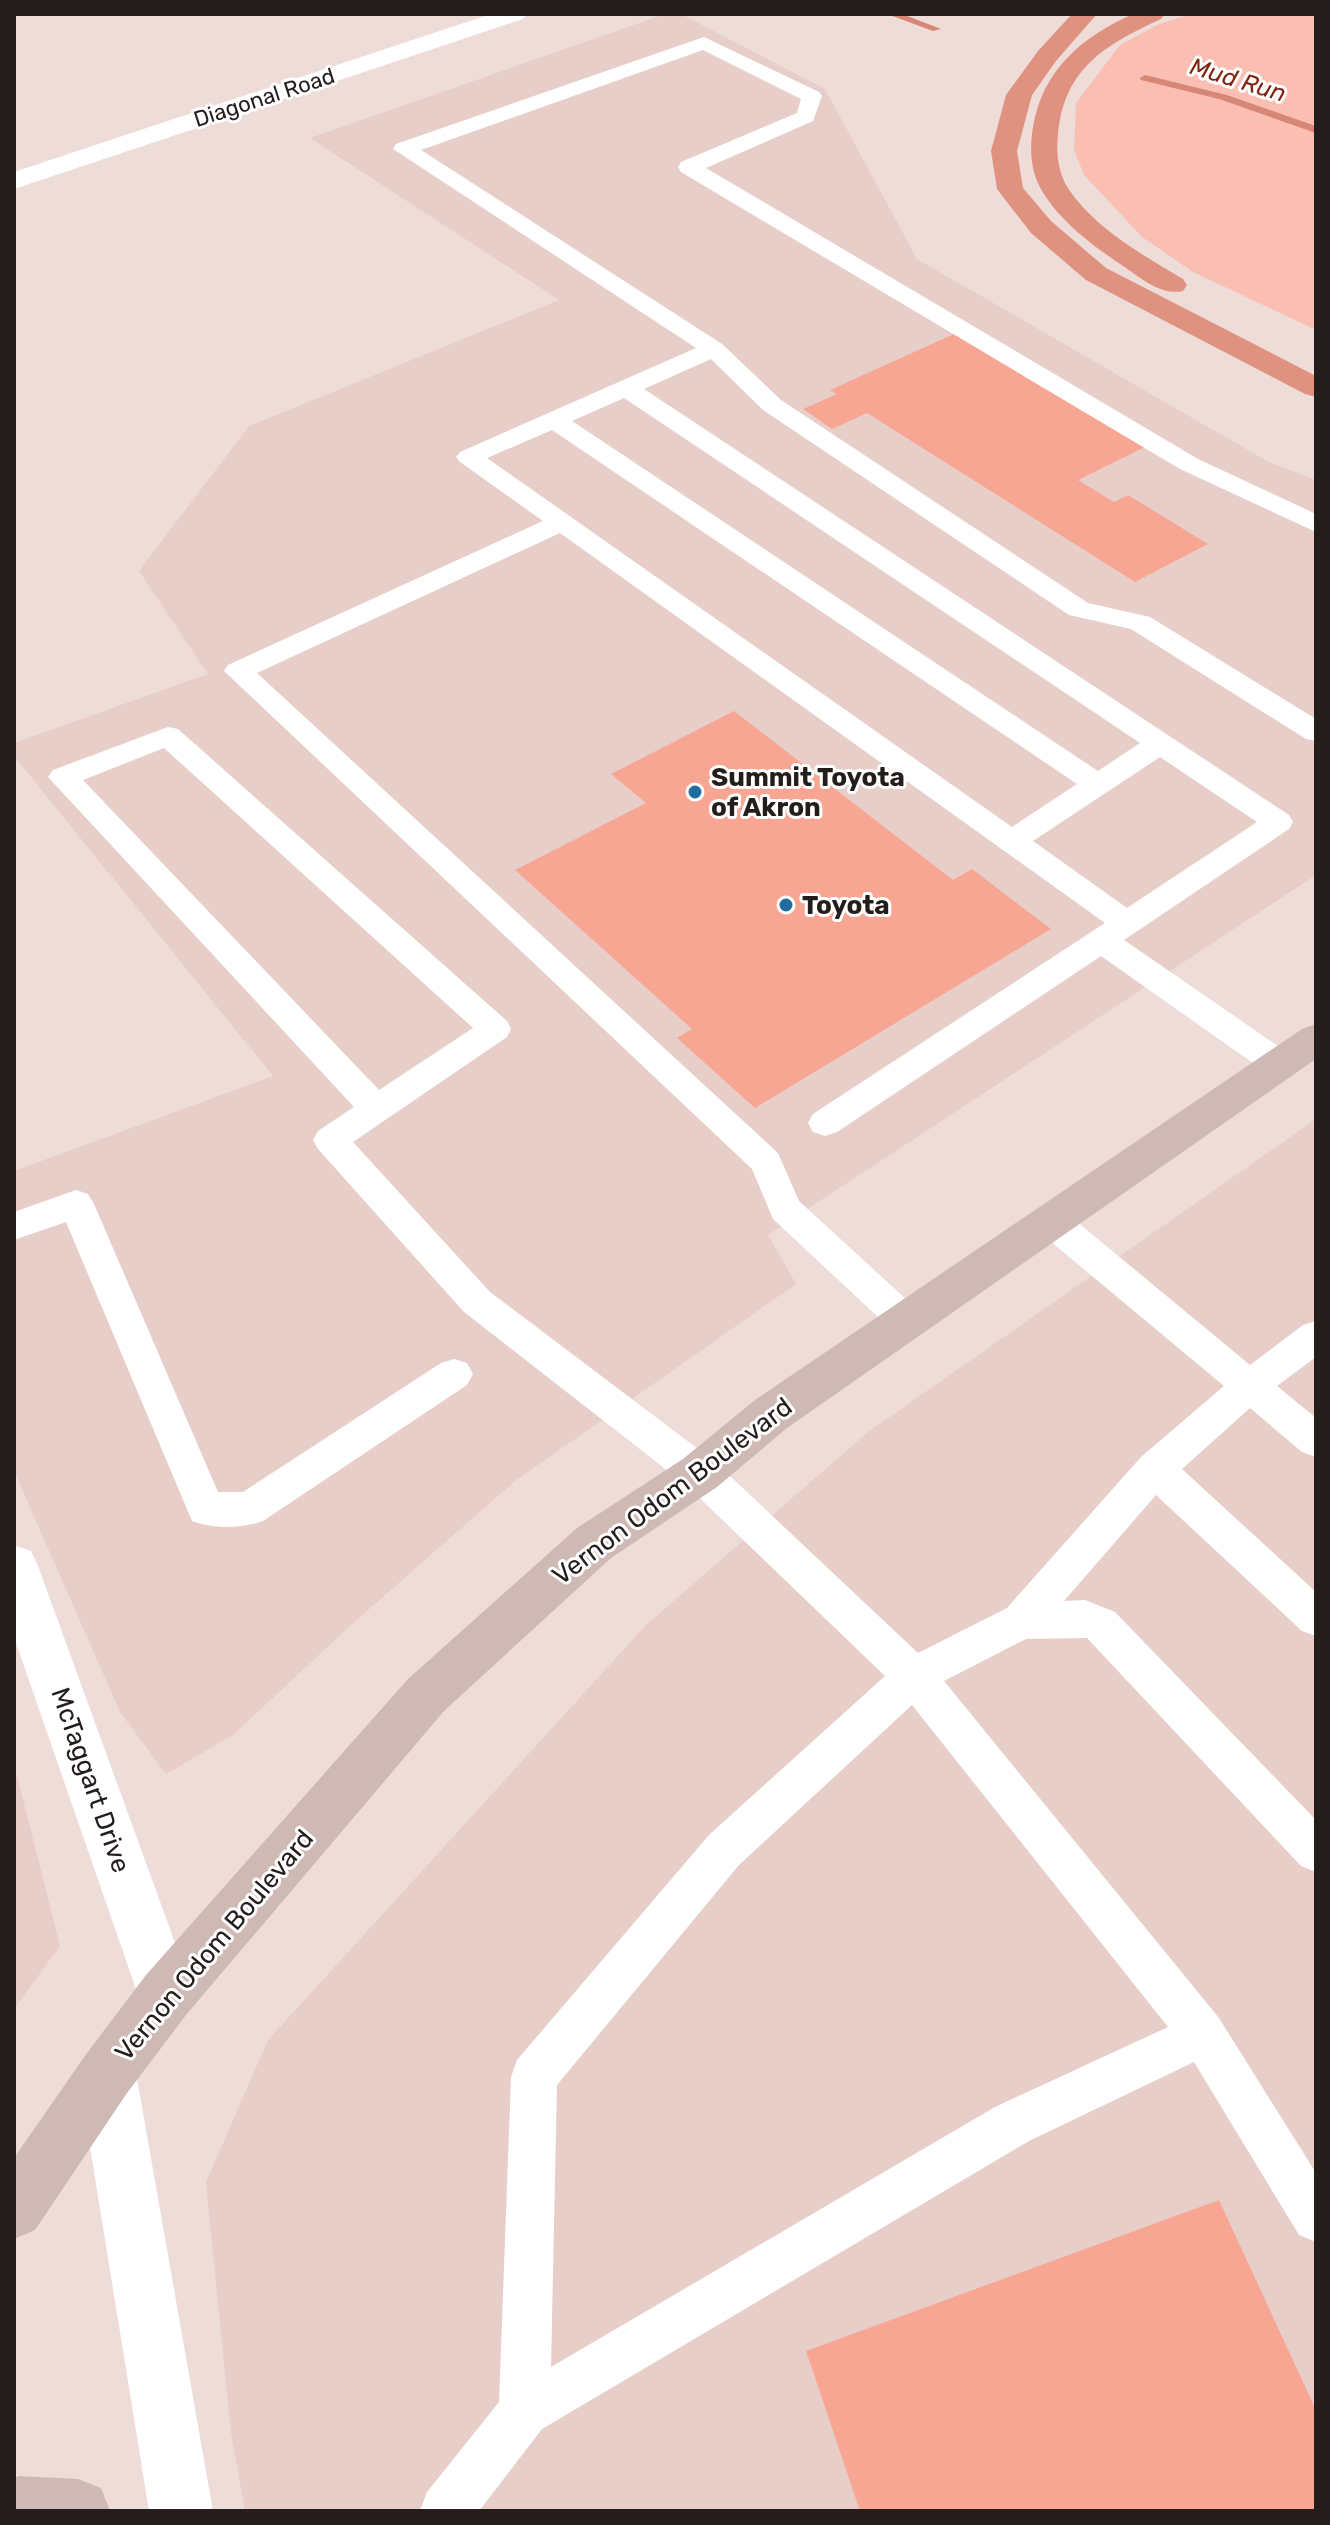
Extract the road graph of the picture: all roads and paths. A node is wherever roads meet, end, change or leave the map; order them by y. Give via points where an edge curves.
1 (515, 14) edge
2 (1085, 14) edge
3 (1153, 14) edge
4 (14, 181) edge
5 (1195, 296) dead end
6 (714, 349) junction
7 (626, 388) junction
8 (1316, 388) edge
9 (554, 420) junction
10 (561, 523) junction
11 (1316, 524) edge
12 (1316, 732) edge
13 (1159, 744) junction
14 (1097, 784) junction
15 (1012, 841) junction
16 (1114, 931) junction
17 (1316, 1039) edge
18 (1279, 1064) junction
19 (376, 1108) junction
20 (825, 1123) dead end
21 (1051, 1221) junction
22 (14, 1226) edge
23 (906, 1321) junction
24 (1316, 1336) edge
25 (454, 1374) dead end
26 (1251, 1385) junction
27 (1316, 1441) edge
28 (1155, 1469) junction
29 (700, 1473) junction
30 (14, 1566) edge
31 (1316, 1618) edge
32 (1021, 1621) junction
33 (914, 1676) junction
34 (1316, 1851) edge
35 (166, 1995) junction
36 (1203, 2034) junction
37 (107, 2073) junction
38 (14, 2209) edge
39 (1316, 2218) edge
40 (524, 2411) junction
41 (14, 2511) edge
42 (78, 2511) edge
43 (181, 2511) edge
44 (446, 2511) edge

1 - 4 street, Diagonal Road
2 - 8 highway via 1019,95 1004,151 1010,189 1041,227 1096,274
3 - 5 highway via 1093,44 1065,70 1051,95 1042,154 1057,193 1088,226 1129,259
6 - 7 lane
6 - 11 lane via 404,149 704,43 812,96 806,117 689,167 1189,464
6 - 12 lane via 772,405 1079,609 1140,623
7 - 9 lane
7 - 13 lane
9 - 10 lane via 469,457
9 - 14 lane
10 - 15 lane
10 - 23 lane via 238,671 766,1162 785,1209
13 - 14 lane
13 - 16 lane via 1278,822
14 - 15 lane
15 - 16 lane
16 - 18 lane
16 - 20 lane
17 - 18 main road, Vernon Odom Boulevard
18 - 21 main road, Vernon Odom Boulevard
19 - 19 lane via 495,1029 168,736 63,777
19 - 29 lane via 330,1140 477,1302
21 - 23 main road, Vernon Odom Boulevard
21 - 26 lane
22 - 25 lane via 76,1204 206,1509 249,1509
23 - 29 main road, Vernon Odom Boulevard via 771,1414
24 - 26 lane
26 - 27 lane
26 - 28 lane
28 - 31 lane
28 - 32 lane
29 - 33 lane
29 - 35 main road, Vernon Odom Boulevard via 594,1543 426,1695
30 - 35 street, McTaggart Drive
32 - 33 lane
32 - 34 lane via 1085,1618 1101,1625
33 - 36 lane
33 - 40 lane via 724,1850 534,2077
35 - 37 main road, Vernon Odom Boulevard
36 - 39 lane
36 - 40 lane via 1012,2124
37 - 38 main road, Vernon Odom Boulevard
37 - 43 street
40 - 44 lane
41 - 42 main road

